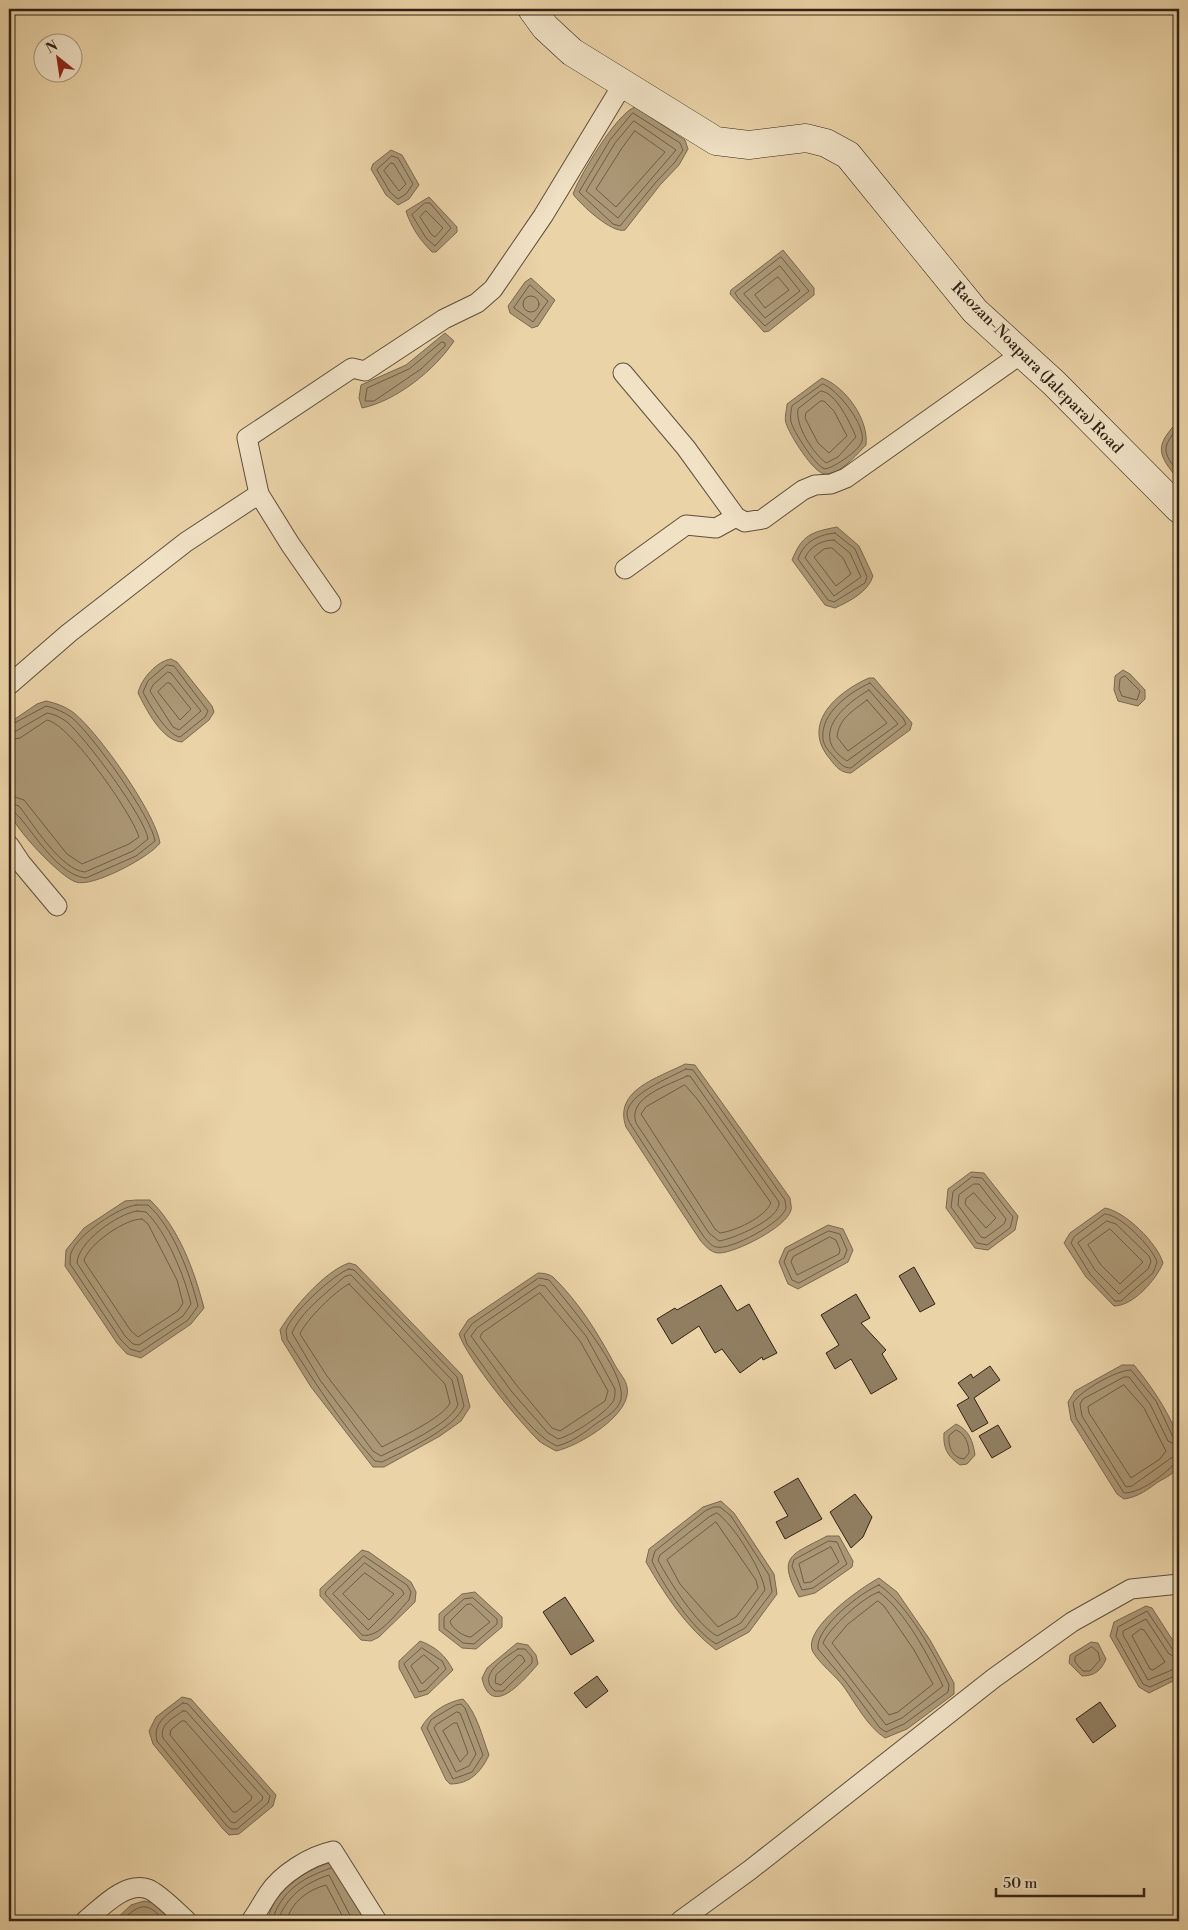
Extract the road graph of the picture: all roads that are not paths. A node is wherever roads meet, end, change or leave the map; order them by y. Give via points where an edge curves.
1 (532, 9) edge
2 (623, 84) junction
3 (1022, 354) junction
4 (623, 373) dead end
5 (260, 494) junction
6 (1179, 509) edge
7 (736, 516) junction
8 (625, 569) dead end
9 (331, 603) dead end
10 (9, 685) edge
11 (11, 856) edge
12 (57, 906) dead end
13 (1179, 1584) edge
14 (85, 1921) edge
15 (187, 1921) edge
16 (251, 1921) edge
17 (377, 1921) edge
18 (680, 1921) edge

1 - 2 main road, Raozan-Noapara (Jalepara) Road via 545,27 572,52
2 - 3 main road, Raozan-Noapara (Jalepara) Road via 716,141 750,145 806,138 838,148 860,170 976,311
2 - 5 street via 543,216 493,288 477,303 444,319 365,371 352,368 247,438
3 - 6 main road, Raozan-Noapara (Jalepara) Road
3 - 7 street via 846,478 804,490 763,519 744,522
4 - 7 street via 686,448
5 - 9 street
5 - 10 street via 186,542 69,632
7 - 8 street via 716,528 686,525
11 - 12 street
13 - 18 street via 1131,1590 1072,1622 994,1678 750,1870
14 - 15 street via 114,1897 136,1887 150,1889
16 - 17 street via 269,1893 288,1874 333,1851

